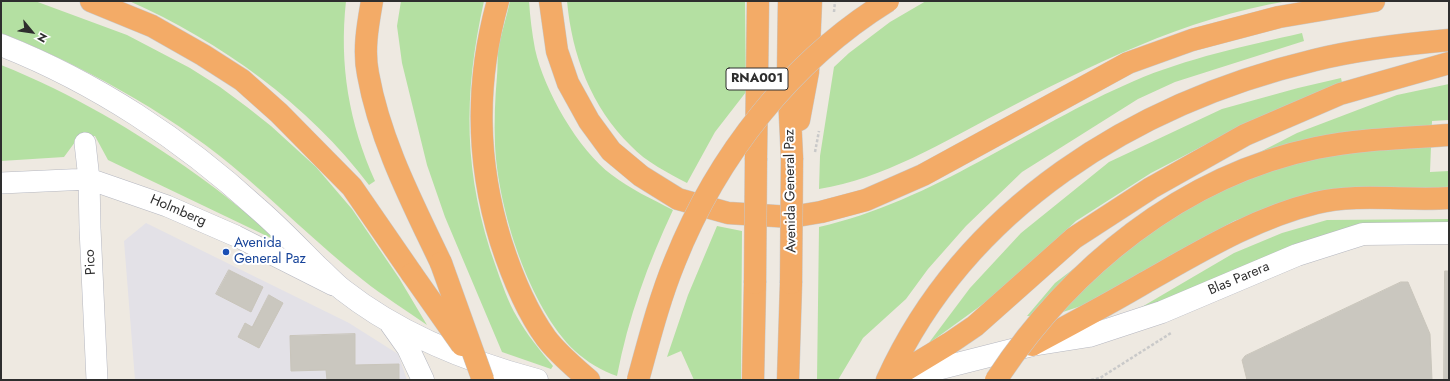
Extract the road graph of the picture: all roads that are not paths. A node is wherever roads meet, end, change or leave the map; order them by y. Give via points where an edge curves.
1 (91, 1) edge
2 (372, 1) edge
3 (498, 1) edge
4 (550, 1) edge
5 (758, 1) edge
6 (789, 1) edge
7 (811, 1) edge
8 (888, 1) edge
9 (1374, 1) edge
10 (1449, 40) edge
11 (1, 45) edge
12 (1449, 63) edge
13 (1449, 135) edge
14 (85, 143) dead end
15 (792, 157) junction
16 (89, 179) junction
17 (1, 182) edge
18 (1449, 198) edge
19 (1449, 233) edge
20 (342, 290) junction
21 (389, 321) junction
22 (1032, 345) junction
23 (483, 374) edge
24 (97, 380) edge
25 (423, 380) edge
26 (537, 380) edge
27 (589, 380) edge
28 (638, 380) edge
29 (753, 380) edge
30 (788, 380) edge
31 (889, 380) edge
32 (996, 380) edge

1 - 23 highway, bridge via 152,26 203,55 242,80 279,113 352,187
2 - 23 highway, bridge via 366,30 367,73 394,164 441,263
3 - 27 highway via 488,46 481,112 482,147 490,202 506,259 526,306 547,339
4 - 9 highway via 557,51 568,83 589,121 612,151 641,176 678,199 728,213 791,217 866,200 923,175 1128,63 1192,40 1280,17
5 - 29 highway, RNA001, bridge
6 - 15 highway, Avenida General Paz / RNA001 via 788,74
7 - 15 highway via 808,72
8 - 28 highway, bridge via 823,48 751,126 728,160 675,261 655,316
10 - 31 highway via 1388,46 1316,60 1246,80 1186,102 1126,130 1074,162 1020,204 978,243 914,330
11 - 20 main road via 60,72 158,129 217,173
12 - 31 highway via 1340,94 1245,135 1150,188 1074,238 975,326
13 - 32 highway, bridge via 1353,142 1317,148 1274,159 1225,178 1179,202 1140,227 1098,260 1047,311 1020,344
14 - 16 street, Pico
15 - 30 highway, Avenida General Paz / RNA001, bridge
16 - 17 street, Holmberg
16 - 20 street, Holmberg via 167,206 236,236
16 - 24 street, Pico
18 - 22 highway via 1318,203 1270,216
19 - 22 main road, Blas Parera via 1363,234 1297,255 1162,312 1089,336
20 - 21 main road
21 - 23 main road
21 - 25 main road via 408,348
22 - 31 main road, Blas Parera
23 - 26 main road

